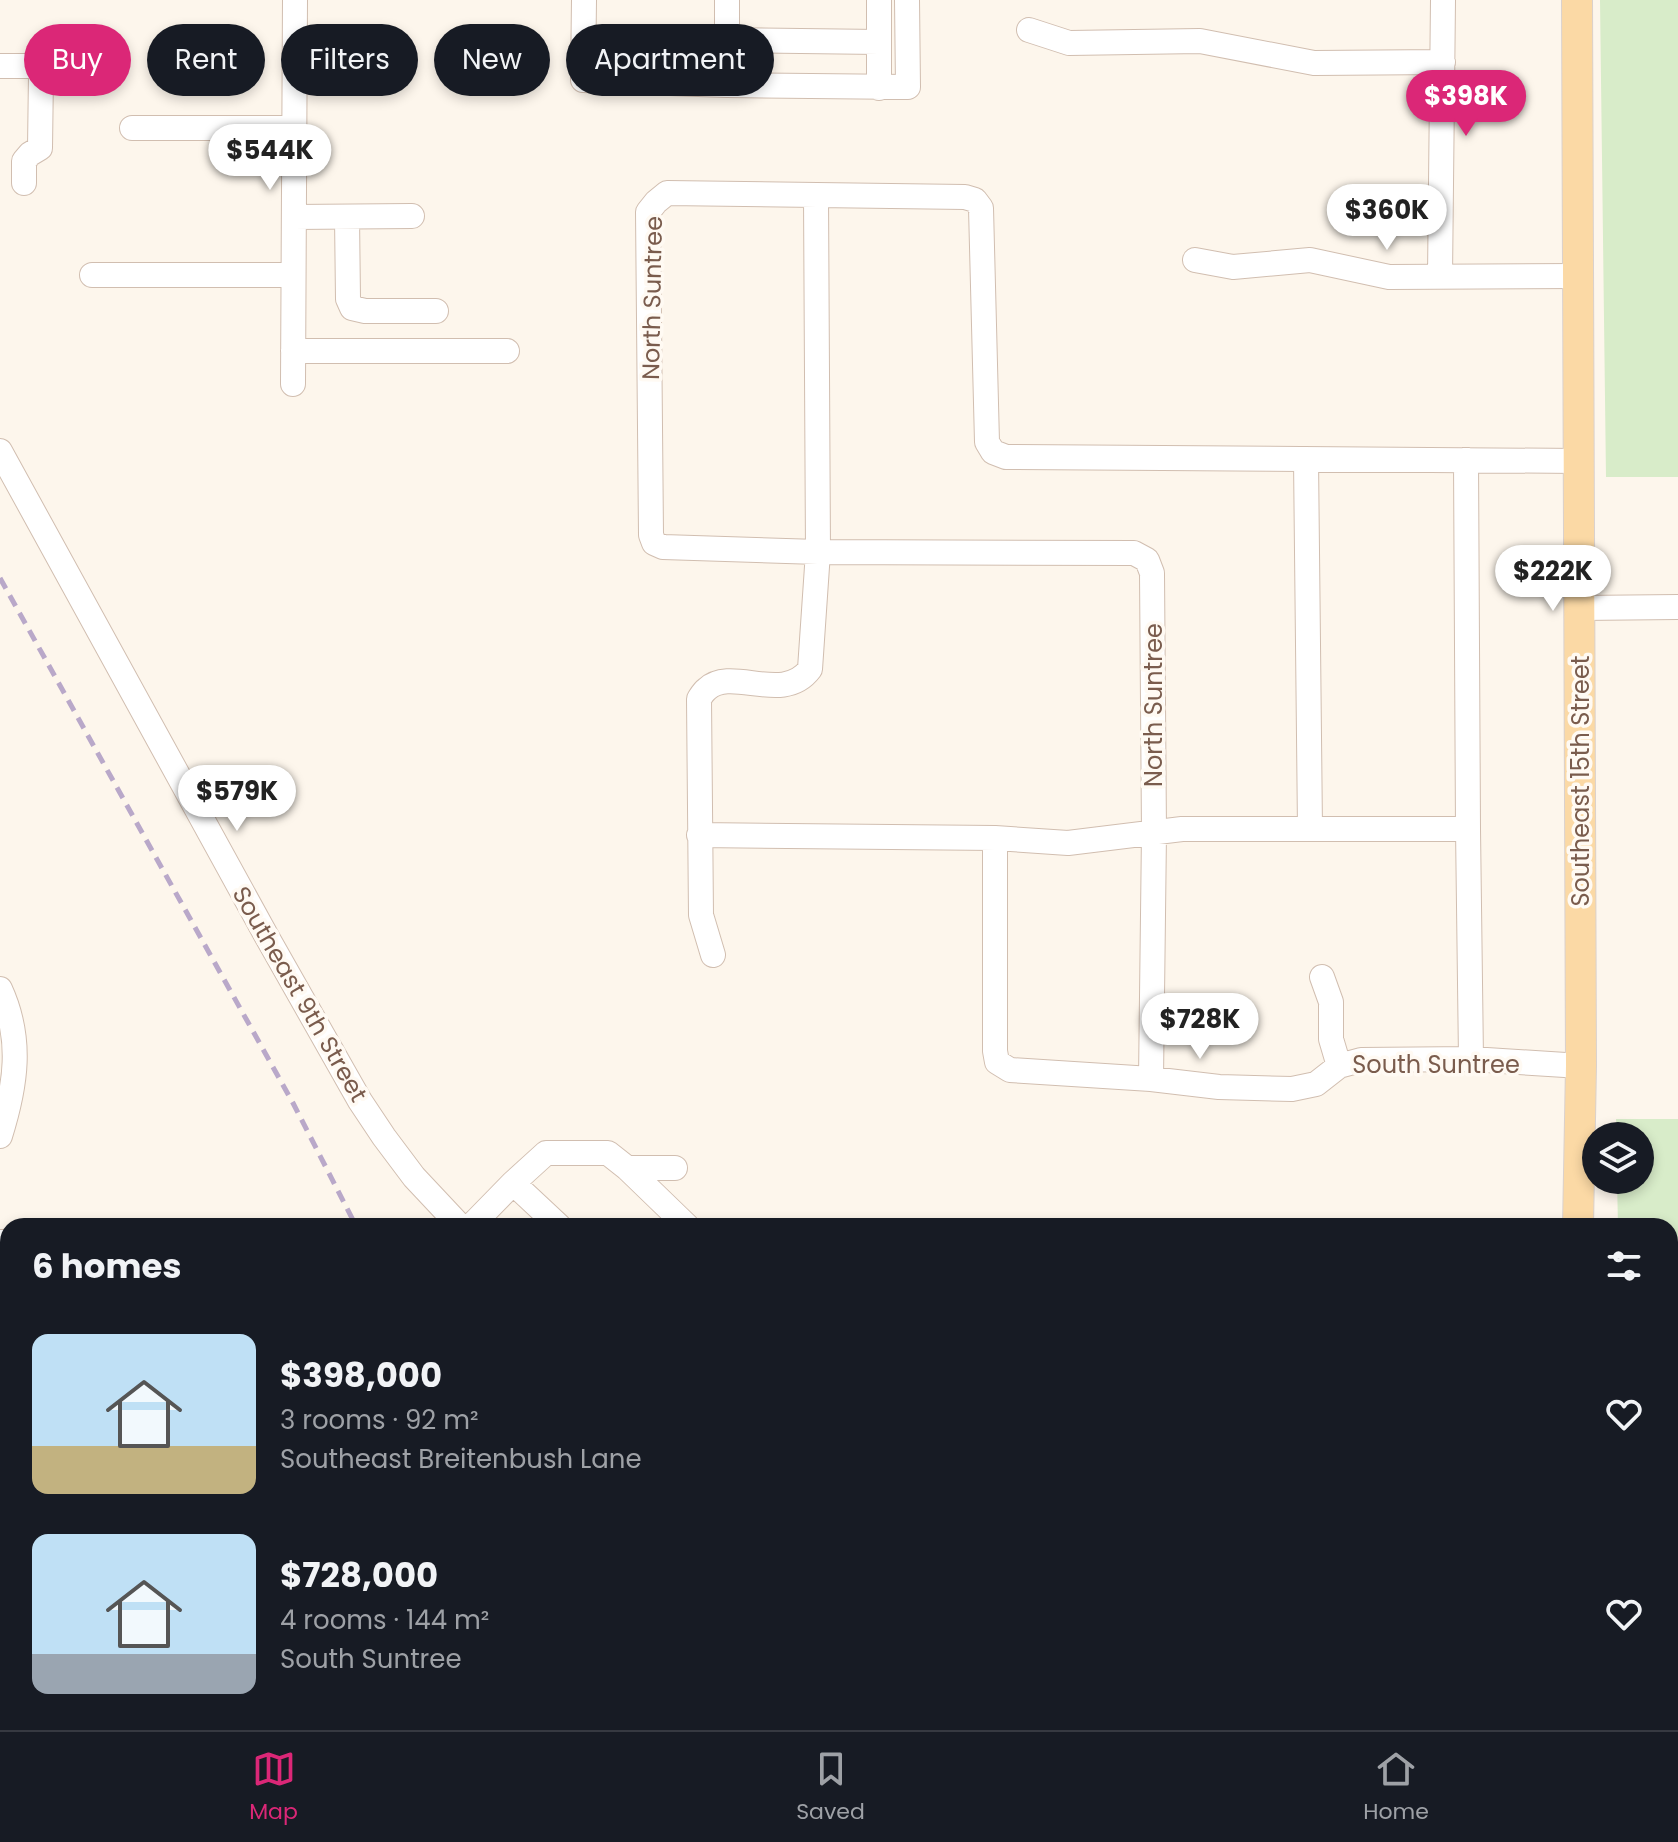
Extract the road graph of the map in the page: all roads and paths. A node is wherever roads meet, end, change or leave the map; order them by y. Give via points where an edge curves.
1 (584, 0) edge
2 (727, 0) edge
3 (879, 0) edge
4 (907, 0) edge
5 (1443, 0) edge
6 (1577, 0) edge
7 (290, 1) edge
8 (584, 24) edge
9 (726, 24) edge
10 (1029, 30) dead end
11 (774, 41) edge
12 (879, 42) junction
13 (1443, 62) junction
14 (0, 66) edge
15 (774, 86) edge
16 (879, 88) junction
17 (132, 128) dead end
18 (294, 128) junction
19 (24, 183) dead end
20 (816, 197) junction
21 (412, 216) dead end
22 (294, 217) junction
23 (347, 217) junction
24 (1195, 260) dead end
25 (92, 275) dead end
26 (293, 275) junction
27 (1440, 276) junction
28 (1577, 276) junction
29 (436, 311) dead end
30 (293, 351) junction
31 (507, 351) dead end
32 (293, 384) dead end
33 (0, 451) edge
34 (1306, 459) junction
35 (1466, 460) junction
36 (1579, 461) junction
37 (818, 552) junction
38 (1678, 607) edge
39 (1580, 608) junction
40 (1310, 829) junction
41 (1468, 829) junction
42 (1154, 833) junction
43 (699, 835) junction
44 (995, 838) junction
45 (713, 955) dead end
46 (1322, 977) dead end
47 (0, 989) edge
48 (1471, 1059) junction
49 (1339, 1066) junction
50 (1581, 1066) junction
51 (1151, 1079) junction
52 (0, 1136) edge
53 (627, 1168) junction
54 (675, 1168) dead end
55 (513, 1183) junction
56 (452, 1218) edge
57 (479, 1218) edge
58 (550, 1218) edge
59 (679, 1218) edge
60 (1578, 1218) edge

1 - 8 street
2 - 9 street
3 - 12 street
4 - 16 street via 908,87
5 - 13 street
6 - 28 main road, Southeast 15th Street
7 - 18 street
10 - 13 street via 1069,43 1200,41 1314,63
11 - 12 street
12 - 16 street
13 - 27 street
14 - 19 street via 35,66 41,74 40,148 24,161
15 - 16 street
17 - 18 street
18 - 22 street
20 - 34 street, North Suntree via 965,197 981,208 987,442 993,452 1006,457
20 - 37 street
20 - 37 street, North Suntree via 667,193 648,212 648,227 654,543
21 - 23 street
22 - 23 street
22 - 26 street
23 - 29 street via 352,308
24 - 27 street via 1233,267 1310,260 1389,277
25 - 26 street
26 - 30 street
27 - 28 street
28 - 36 main road, Southeast 15th Street
30 - 31 street
30 - 32 street
33 - 56 street, Southeast 9th Street via 360,1101 414,1177
34 - 35 street, North Suntree
34 - 40 street
35 - 36 street, North Suntree
35 - 41 street
36 - 39 main road, Southeast 15th Street
37 - 42 street, North Suntree via 1134,553 1147,560 1152,573
37 - 43 street via 810,669 803,678 787,685 721,682 699,699
38 - 39 street
39 - 50 main road, Southeast 15th Street
40 - 41 street
40 - 42 street
41 - 48 street
42 - 44 street via 1068,843
42 - 51 street, North Suntree
43 - 44 street
43 - 45 street via 701,915
44 - 51 street, South Suntree via 997,1062 1010,1070
46 - 49 street via 1331,1002 1331,1039
47 - 52 street via 14,1033 16,1071
48 - 49 street, South Suntree via 1361,1060
48 - 50 street, South Suntree
49 - 51 street, South Suntree via 1316,1084 1292,1089
50 - 60 main road, Southeast 15th Street
53 - 54 street
53 - 55 street via 608,1153 546,1153
53 - 59 street
55 - 57 street
55 - 58 street

